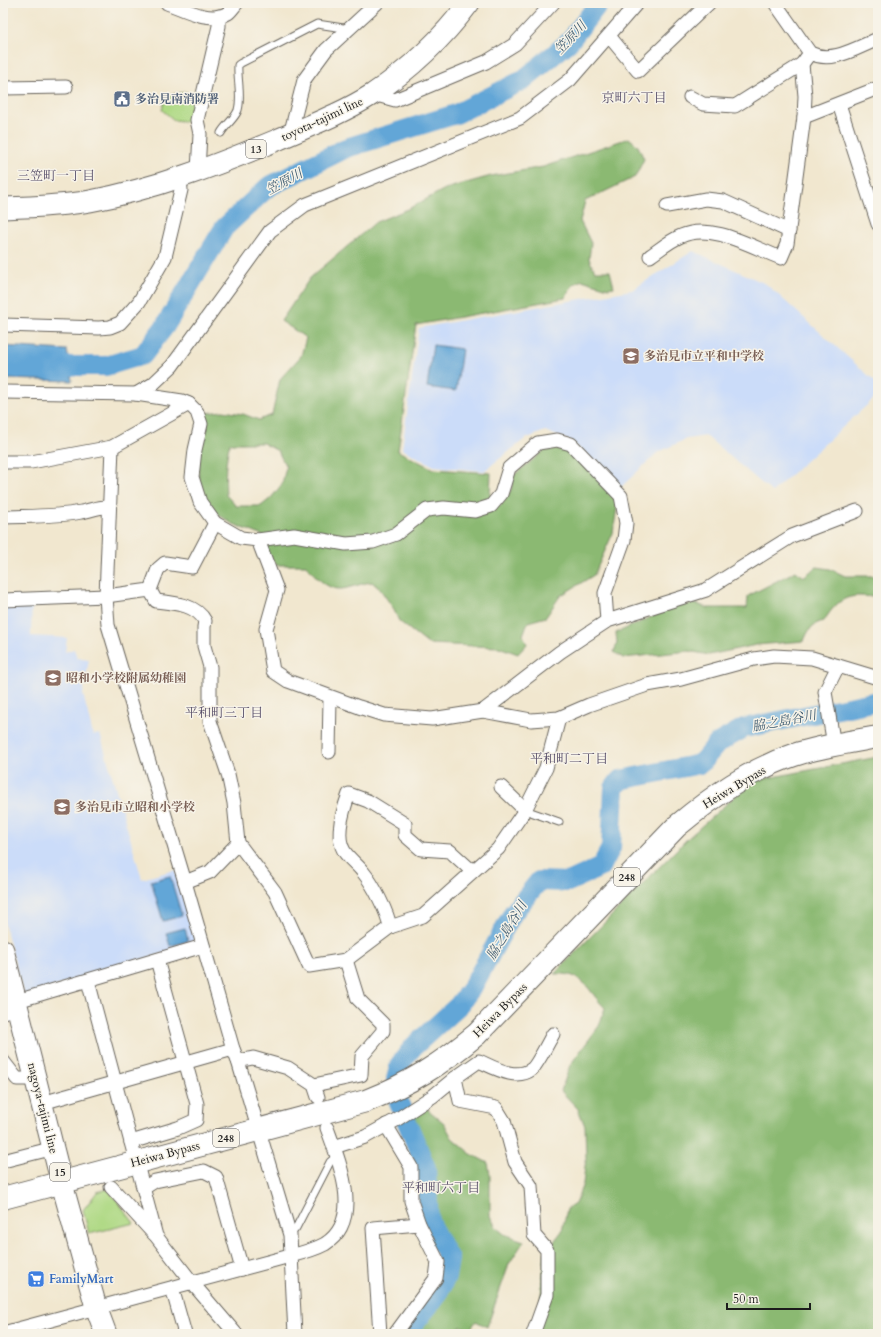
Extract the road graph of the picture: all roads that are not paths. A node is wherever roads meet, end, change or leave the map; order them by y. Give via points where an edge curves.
1 (167, 3) edge
2 (236, 3) edge
3 (378, 3) edge
4 (469, 3) edge
5 (553, 3) edge
6 (637, 3) edge
7 (709, 3) edge
8 (775, 3) edge
9 (219, 16) junction
10 (350, 28) junction
11 (609, 36) junction
12 (878, 39) edge
13 (810, 52) junction
14 (802, 64) junction
15 (66, 87) dead end
16 (3, 88) edge
17 (878, 88) edge
18 (373, 94) junction
19 (690, 97) dead end
20 (839, 104) junction
21 (804, 117) junction
22 (221, 133) dead end
23 (290, 135) junction
24 (189, 174) junction
25 (667, 206) dead end
26 (3, 208) edge
27 (878, 224) edge
28 (789, 231) junction
29 (650, 256) dead end
30 (3, 325) edge
31 (3, 392) edge
32 (136, 394) junction
33 (189, 404) junction
34 (112, 447) junction
35 (3, 462) edge
36 (108, 507) junction
37 (857, 511) dead end
38 (3, 517) edge
39 (215, 523) junction
40 (258, 540) junction
41 (150, 590) junction
42 (106, 596) junction
43 (3, 600) edge
44 (607, 621) junction
45 (838, 666) junction
46 (878, 678) edge
47 (330, 698) junction
48 (483, 711) junction
49 (559, 718) junction
50 (878, 737) edge
51 (834, 745) junction
52 (329, 752) dead end
53 (501, 788) dead end
54 (525, 810) junction
55 (558, 822) dead end
56 (238, 843) junction
57 (472, 871) junction
58 (185, 882) junction
59 (390, 927) junction
60 (203, 946) junction
61 (3, 950) edge
62 (157, 960) junction
63 (346, 960) junction
64 (88, 981) junction
65 (13, 1007) edge
66 (553, 1034) dead end
67 (235, 1055) junction
68 (3, 1062) edge
69 (186, 1064) junction
70 (455, 1078) junction
71 (36, 1079) junction
72 (115, 1083) junction
73 (42, 1103) junction
74 (391, 1122) junction
75 (327, 1128) dead end
76 (258, 1130) junction
77 (54, 1148) junction
78 (134, 1152) junction
79 (335, 1152) junction
80 (3, 1161) edge
81 (62, 1184) junction
82 (111, 1187) dead end
83 (144, 1188) junction
84 (3, 1198) edge
85 (418, 1224) junction
86 (290, 1235) junction
87 (156, 1236) junction
88 (290, 1256) junction
89 (242, 1269) junction
90 (192, 1282) junction
91 (172, 1288) junction
92 (96, 1307) junction
93 (3, 1333) edge
94 (106, 1334) edge
95 (185, 1334) edge
96 (236, 1334) edge
97 (295, 1334) edge
98 (380, 1334) edge
99 (395, 1334) edge
100 (534, 1334) edge

1 - 9 street via 205,17
2 - 9 street via 228,12
3 - 10 street
4 - 18 main road, toyota-tajimi line / 13 via 438,39
5 - 18 street via 515,44 486,62 395,100
6 - 11 street
7 - 11 street via 638,71
8 - 13 street
9 - 24 street via 219,26 197,120 200,134
10 - 22 lane via 317,24 238,65 238,110
10 - 23 street via 326,50 304,80
11 - 32 street via 570,80 520,118 305,205 270,231 172,366 153,384
12 - 13 street via 833,57 818,57
13 - 14 street
14 - 19 street via 735,106 703,104
14 - 21 street
15 - 16 street
17 - 20 street
18 - 23 main road, toyota-tajimi line / 13
20 - 21 street
20 - 27 street
21 - 28 street
23 - 24 main road, toyota-tajimi line / 13
24 - 26 main road, toyota-tajimi line / 13 via 127,193 90,201
24 - 30 street via 181,190 165,256 139,302 120,323 99,328
25 - 28 street via 706,199 723,201
28 - 29 street via 787,244 780,258 719,233 698,231 681,236
31 - 32 street
32 - 33 street
33 - 34 street
33 - 39 street via 198,412 201,424 192,476 200,502
34 - 35 street via 31,462
34 - 36 street
36 - 38 street via 56,515
36 - 42 street
37 - 44 street via 792,536 706,590
39 - 40 street via 241,538
39 - 41 street via 192,567 165,563 158,569
40 - 44 street via 294,535 346,544 372,542 396,534 427,510 444,508 475,511 491,506 501,494 509,468 538,443 557,440 571,444 621,496 626,523 624,540 605,593
40 - 47 street via 277,590 266,629 273,671
41 - 42 street
41 - 56 street via 156,601 189,606 206,621 204,646 210,667 210,721 228,774
42 - 43 street
42 - 58 street via 108,625
44 - 48 street via 560,652
45 - 46 street
45 - 49 street via 812,658 774,656 754,659 681,679 647,685
45 - 51 street via 825,692
47 - 48 street via 384,715 432,719
47 - 52 street
48 - 49 street via 531,720
49 - 54 street via 546,768
50 - 51 highway, Heiwa Bypass / 248
51 - 76 highway, Heiwa Bypass / 248 via 794,755 759,770 731,786 677,826 477,1034 446,1060 414,1079 366,1100
53 - 54 street
54 - 55 lane
54 - 57 street via 498,849
56 - 58 street via 210,872
56 - 63 street via 275,892 309,966
57 - 59 street via 423,916
57 - 59 street via 450,851 421,849 405,835 405,824 368,801 349,794 342,820 344,850 363,872 388,917
58 - 60 street
59 - 63 street
60 - 62 street
60 - 67 street
61 - 65 main road, nagoya-tajimi line / 15
62 - 64 street
62 - 69 street
63 - 67 street via 358,999 383,1024 383,1031 362,1056 361,1075 316,1091 288,1068
64 - 65 street
64 - 72 street
65 - 71 main road, nagoya-tajimi line / 15
66 - 70 street via 533,1068 520,1074 501,1071 479,1061
67 - 69 street
67 - 76 street
68 - 71 street via 17,1079
69 - 72 street
69 - 78 street via 197,1104 196,1120
70 - 74 street via 433,1096
70 - 100 street via 460,1101 496,1108 504,1121 515,1162 531,1186 534,1235 547,1250 547,1295
71 - 73 main road, nagoya-tajimi line / 15
72 - 73 street
72 - 78 street
73 - 77 main road, nagoya-tajimi line / 15
74 - 79 street
74 - 85 street via 410,1167 412,1201
75 - 79 street
76 - 78 highway, Heiwa Bypass / 248
76 - 86 street
77 - 80 street
77 - 81 main road, nagoya-tajimi line / 15
78 - 81 highway, Heiwa Bypass / 248
78 - 83 street
79 - 86 lane
79 - 88 street via 345,1190 345,1215 335,1235 325,1243
81 - 84 highway, 248
81 - 92 main road, nagoya-tajimi line / 15
82 - 87 street
83 - 87 street
83 - 89 street via 155,1181 204,1171 216,1177
85 - 98 street via 374,1228
85 - 99 street via 438,1262 436,1278
86 - 88 street
87 - 90 street
88 - 89 street
88 - 97 street
89 - 90 street
90 - 91 street
90 - 96 street
91 - 92 street
91 - 95 street
92 - 93 street
92 - 94 main road, nagoya-tajimi line / 15

